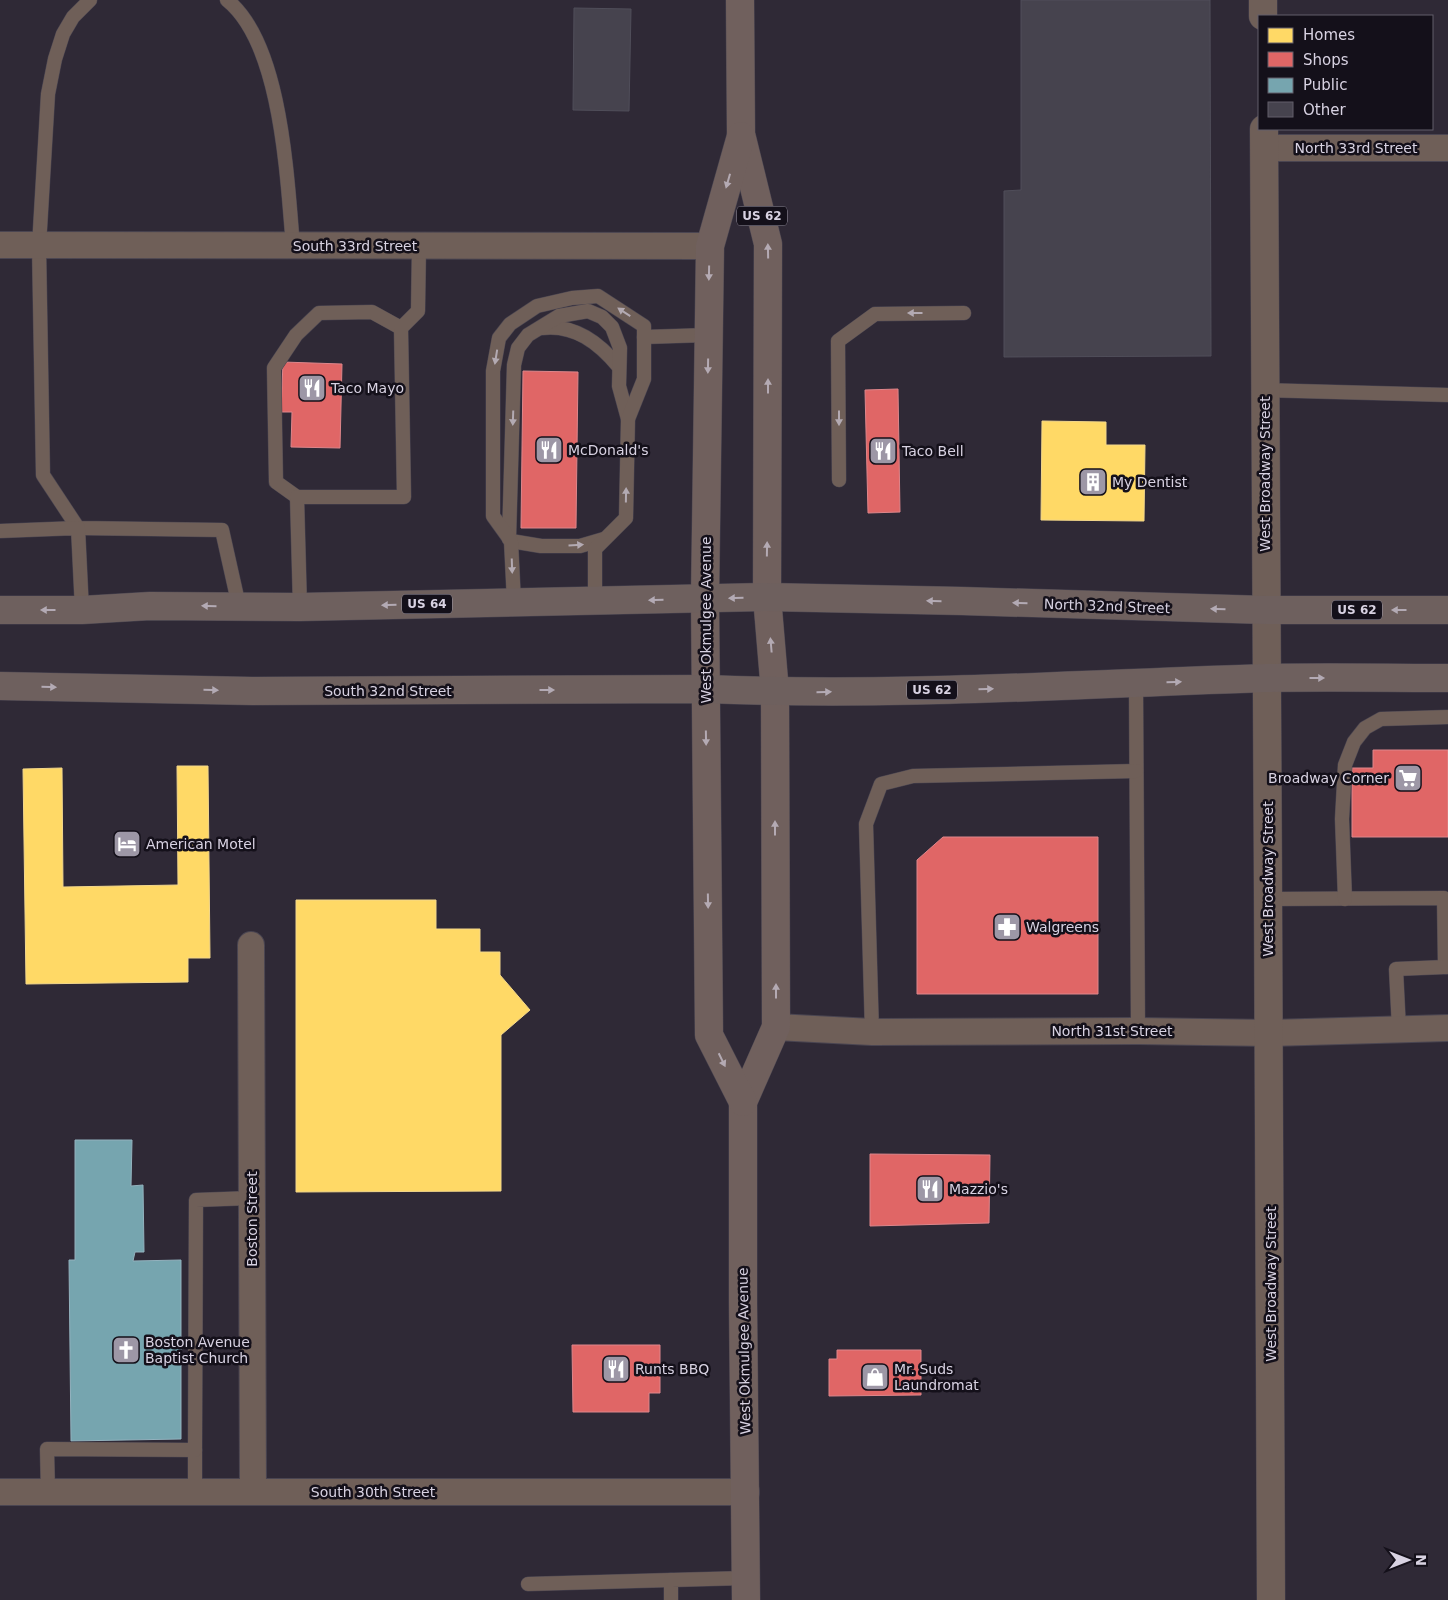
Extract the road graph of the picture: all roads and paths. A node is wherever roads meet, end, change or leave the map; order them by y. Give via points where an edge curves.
1 (90, 0) edge
2 (227, 0) edge
3 (740, 0) edge
4 (1263, 0) edge
5 (1263, 15) edge
6 (741, 134) junction
7 (1264, 138) edge
8 (1448, 148) edge
9 (0, 245) edge
10 (39, 246) junction
11 (293, 246) junction
12 (419, 246) junction
13 (710, 246) junction
14 (964, 313) dead end
15 (401, 328) junction
16 (539, 328) junction
17 (708, 335) junction
18 (644, 338) junction
19 (619, 367) junction
20 (1265, 390) junction
21 (1448, 395) edge
22 (628, 419) junction
23 (839, 480) dead end
24 (297, 497) junction
25 (78, 528) junction
26 (0, 531) edge
27 (605, 538) junction
28 (510, 540) junction
29 (767, 598) junction
30 (705, 599) junction
31 (595, 601) junction
32 (514, 602) junction
33 (239, 606) junction
34 (300, 607) junction
35 (0, 610) edge
36 (82, 610) junction
37 (1266, 610) junction
38 (1448, 610) edge
39 (1268, 678) junction
40 (1448, 678) edge
41 (1136, 684) junction
42 (0, 686) edge
43 (706, 690) junction
44 (775, 692) junction
45 (1448, 717) edge
46 (1136, 771) junction
47 (1345, 898) junction
48 (1267, 899) junction
49 (251, 945) dead end
50 (1447, 967) edge
51 (776, 1027) junction
52 (1448, 1028) edge
53 (1399, 1029) junction
54 (1138, 1031) junction
55 (872, 1032) junction
56 (1270, 1033) junction
57 (743, 1102) junction
58 (252, 1198) junction
59 (195, 1450) junction
60 (196, 1491) junction
61 (0, 1492) edge
62 (48, 1492) junction
63 (253, 1492) junction
64 (746, 1492) junction
65 (671, 1580) junction
66 (528, 1584) dead end
67 (746, 1589) edge
68 (671, 1600) edge
69 (1271, 1600) edge

1 - 10 lane via 72,17 55,59 48,94
2 - 11 lane via 249,27 274,89
3 - 6 main road, West Okmulgee Avenue / US 62
4 - 5 street
6 -> 13 main road, West Okmulgee Avenue / US 62
29 -> 6 main road, West Okmulgee Avenue / US 62 via 768,244
7 - 8 street, North 33rd Street
7 - 20 street, West Broadway Street
9 - 10 street, South 33rd Street
10 - 11 street, South 33rd Street
10 - 25 lane via 43,475
11 - 12 street, South 33rd Street
12 - 13 street, South 33rd Street
12 - 15 lane via 418,311
13 -> 17 main road, West Okmulgee Avenue / US 62
14 -> 23 lane via 875,314 838,341
15 - 24 lane via 404,497
15 - 24 lane via 372,312 320,313 296,335 274,368 276,482
16 - 19 lane via 569,328 593,341
16 - 19 lane via 559,316 588,311 602,317 612,327 620,348
16 -> 28 lane via 528,335 518,348 514,364
17 - 18 lane
17 -> 30 main road, West Okmulgee Avenue / US 62
18 - 22 lane via 644,379
18 -> 28 lane via 644,326 598,296 537,306 510,324 499,338 493,371 493,516
19 - 22 lane via 619,386
20 - 21 lane
20 - 37 street, West Broadway Street
27 -> 22 lane via 626,518
24 - 34 lane
25 - 26 lane
25 - 33 lane via 222,530
25 - 36 lane
28 -> 27 lane via 541,546 580,546
27 - 31 lane via 595,549
28 -> 32 lane
29 -> 30 highway, US 64
37 -> 29 highway, North 32nd Street / US 62
44 -> 29 main road, West Okmulgee Avenue
30 -> 31 highway, US 64
30 - 43 main road, West Okmulgee Avenue / US 62
31 - 32 highway, US 64
32 -> 34 highway, US 64
33 - 34 highway, US 64
33 -> 36 highway, US 64
36 -> 35 highway, US 64
38 -> 37 highway, North 32nd Street / US 62
37 - 39 street, West Broadway Street
39 -> 40 highway, US 62
41 -> 39 highway, US 62
39 - 48 street, West Broadway Street
44 -> 41 highway, US 62
41 - 46 lane
42 -> 43 highway, South 32nd Street via 252,691
43 - 44 highway, South 32nd Street / US 62
43 -> 57 main road, West Okmulgee Avenue via 710,1034
51 -> 44 main road, West Okmulgee Avenue
45 - 47 lane via 1381,719 1365,728 1354,742 1345,766 1342,819
46 - 54 lane
46 - 55 lane via 913,776 881,784 866,824
47 - 48 lane
47 - 50 lane via 1444,898
48 - 56 street, West Broadway Street
49 - 58 street, Boston Street
50 - 53 lane via 1396,969
51 - 55 street, North 31st Street
51 - 57 main road, West Okmulgee Avenue
52 - 53 street, North 31st Street
53 - 56 street, North 31st Street
54 - 55 street, North 31st Street
54 - 56 street, North 31st Street
56 - 69 street, West Broadway Street
57 - 64 main road, West Okmulgee Avenue
58 - 59 lane via 196,1200
58 - 63 street, Boston Street
59 - 60 lane
59 - 62 lane via 47,1448
60 - 62 street, South 30th Street
60 - 63 street, South 30th Street
61 - 62 street, South 30th Street
63 - 64 street, South 30th Street
64 - 67 main road, West Okmulgee Avenue
65 - 66 lane
65 - 67 lane
65 - 68 lane

